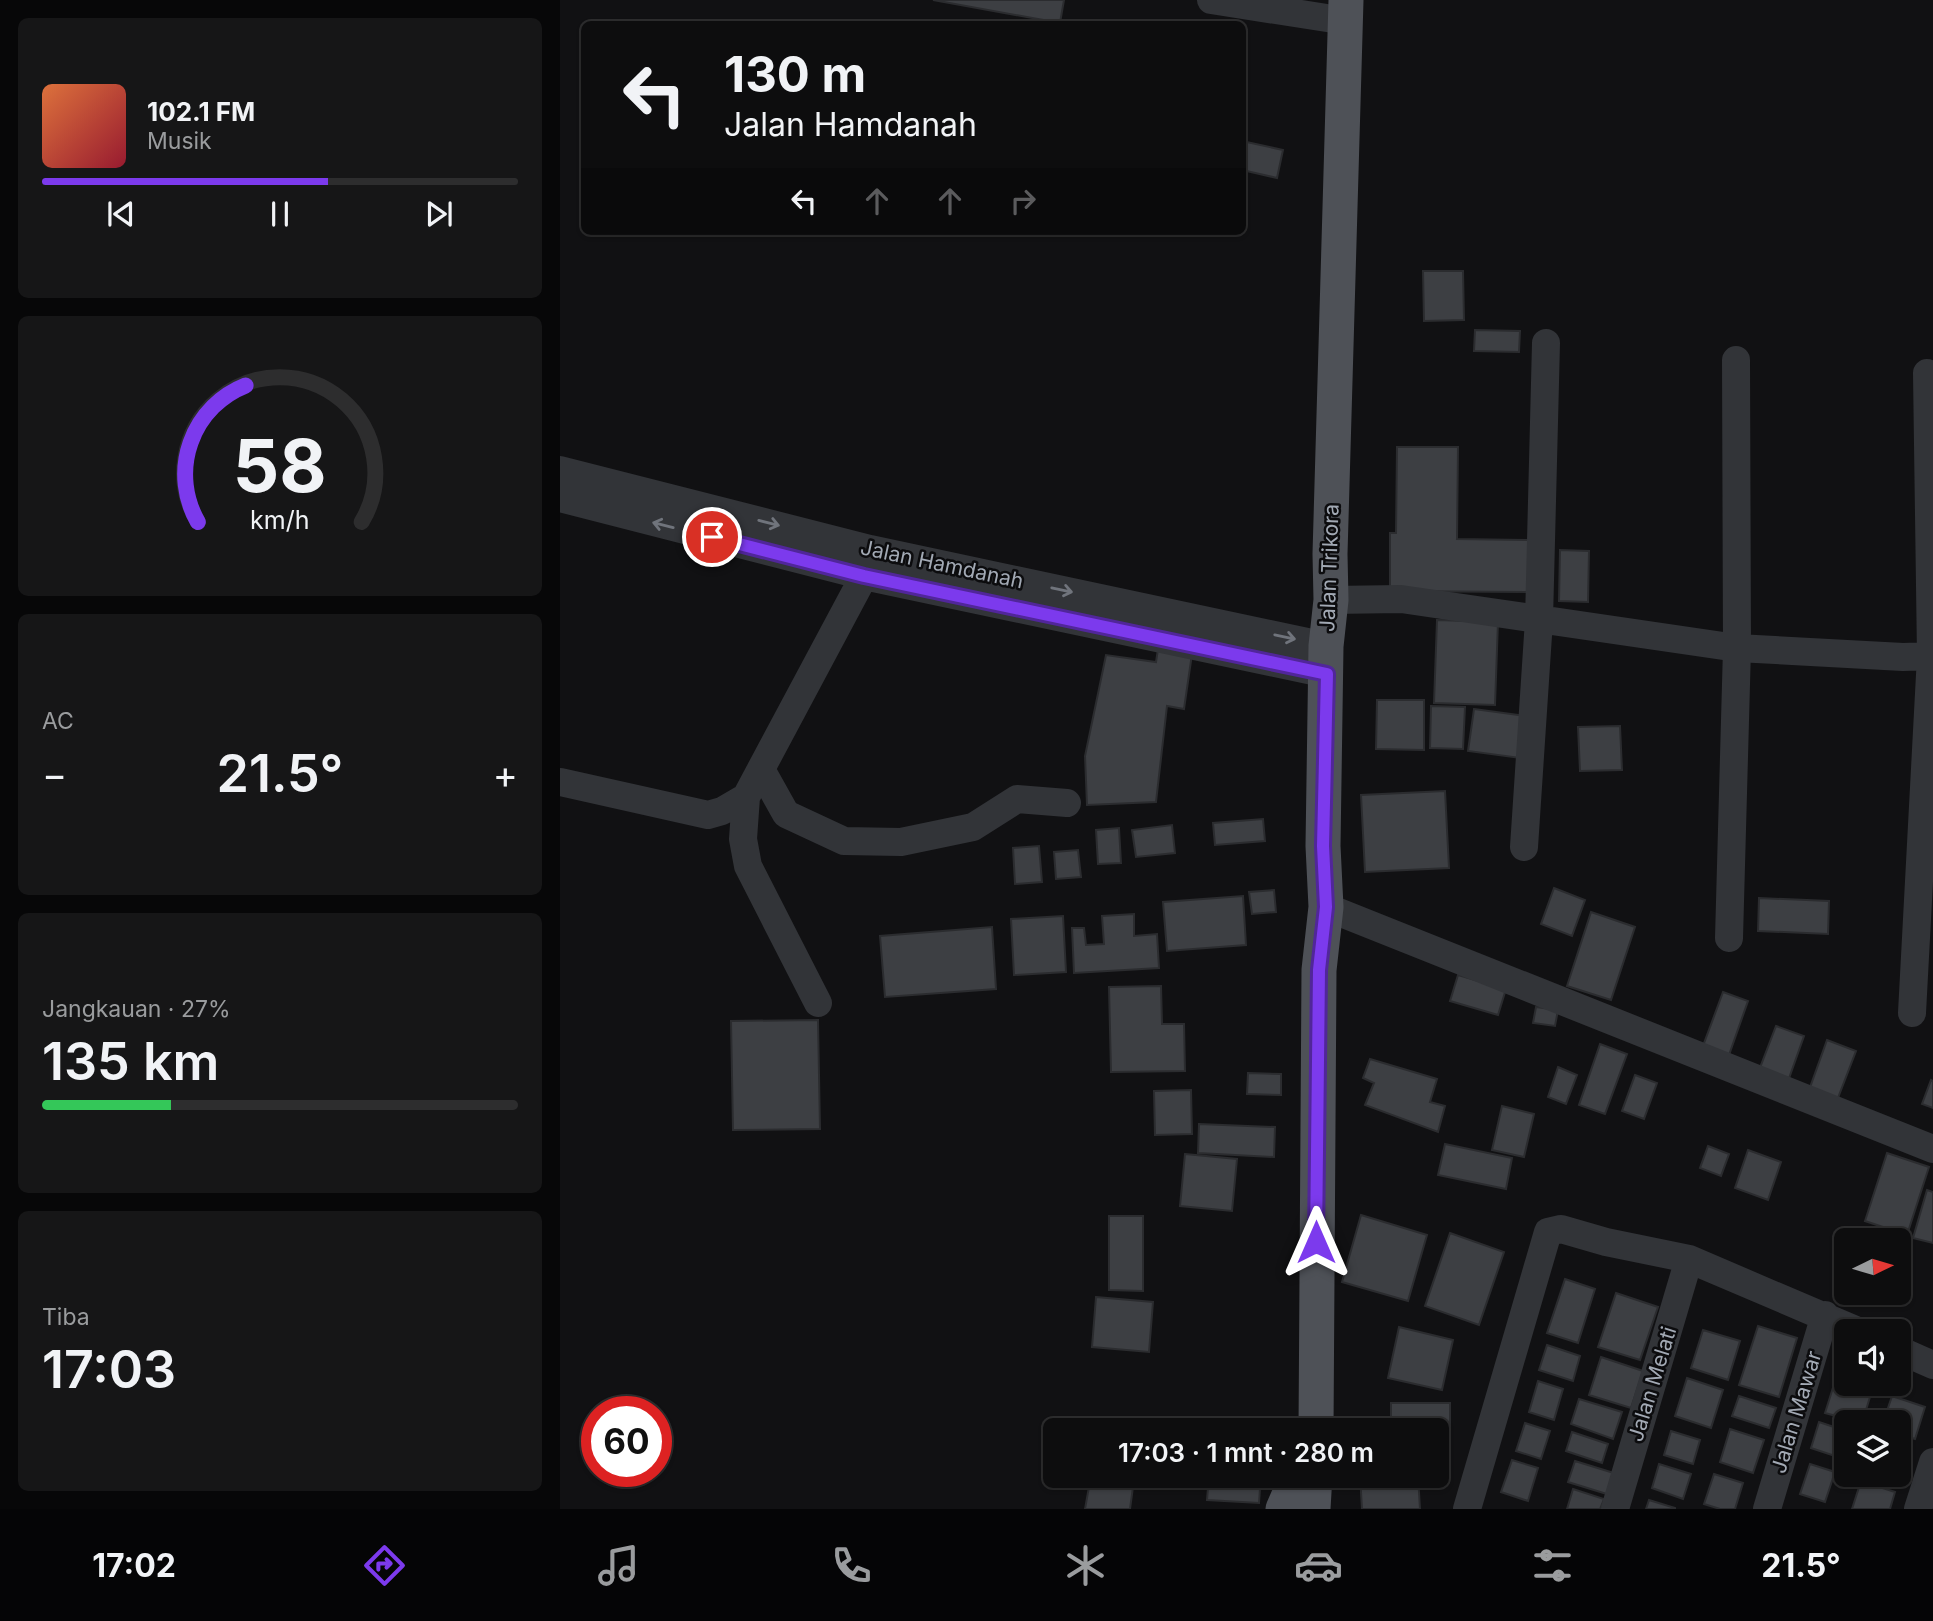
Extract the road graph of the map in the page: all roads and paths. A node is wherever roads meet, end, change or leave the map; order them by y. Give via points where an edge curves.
1 (1211, 0) edge
2 (1346, 10) edge
3 (1546, 343) dead end
4 (1736, 360) dead end
5 (1927, 373) dead end
6 (560, 470) edge
7 (1930, 474) edge
8 (560, 498) edge
9 (867, 562) junction
10 (1331, 600) junction
11 (1538, 620) junction
12 (1737, 649) junction
13 (1932, 656) edge
14 (1327, 660) junction
15 (762, 771) junction
16 (560, 782) edge
17 (746, 797) junction
18 (1067, 803) dead end
19 (1524, 847) dead end
20 (1926, 862) edge
21 (1326, 907) junction
22 (1729, 938) dead end
23 (818, 1003) dead end
24 (1912, 1013) dead end
25 (1933, 1149) edge
26 (1689, 1259) junction
27 (1825, 1315) junction
28 (1834, 1319) edge
29 (1911, 1356) edge
30 (1933, 1366) edge
31 (1316, 1418) edge
32 (1933, 1462) edge
33 (1292, 1488) edge
34 (1314, 1488) edge
35 (1283, 1509) edge
36 (1313, 1509) edge
37 (1467, 1509) edge
38 (1615, 1509) edge
39 (1767, 1509) edge
40 (1918, 1509) edge

1 - 2 street
2 - 10 main road, Jalan Trikora
3 - 11 street
4 - 12 street
5 - 7 street
6 -> 9 street, Jalan Hamdanah
7 - 13 street
9 -> 8 street, Jalan Hamdanah
9 - 14 street, Jalan Hamdanah
9 - 15 street
10 - 11 street via 1401,599
10 - 14 main road, Jalan Trikora
11 - 12 street
11 - 19 street
12 - 13 street
12 - 22 street
13 - 20 street
14 - 21 main road, Jalan Trikora
15 - 17 street
15 - 18 street via 786,814 844,841 901,842 973,827 1017,799
16 - 17 street via 708,815
17 - 23 street via 743,839 748,866
20 - 24 street
21 - 25 street
21 - 31 main road, Jalan Trikora via 1319,970
26 - 27 street
26 - 37 street via 1561,1229 1548,1232
26 - 38 street, Jalan Melati
27 - 28 street
27 - 39 street, Jalan Mawar
29 - 30 street
32 - 40 street
33 - 35 main road
34 - 36 main road

